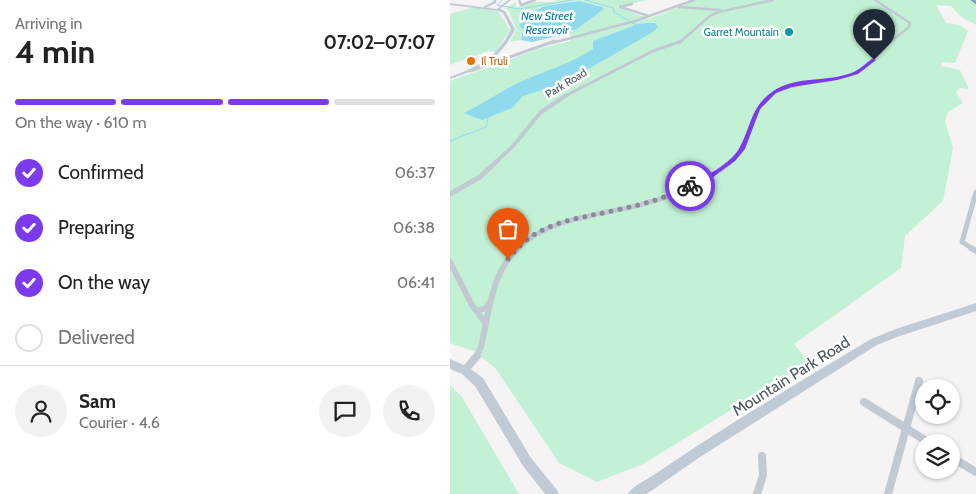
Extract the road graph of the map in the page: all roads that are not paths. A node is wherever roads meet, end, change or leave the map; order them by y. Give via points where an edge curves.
1 (494, 0) edge
2 (510, 0) edge
3 (519, 0) edge
4 (535, 0) edge
5 (694, 0) edge
6 (773, 0) edge
7 (875, 0) edge
8 (450, 4) edge
9 (632, 4) dead end
10 (677, 6) junction
11 (485, 7) junction
12 (498, 9) junction
13 (698, 9) junction
14 (727, 10) junction
15 (710, 16) junction
16 (650, 17) junction
17 (497, 55) junction
18 (511, 57) junction
19 (466, 72) junction
20 (450, 78) edge
21 (976, 192) edge
22 (450, 194) edge
23 (976, 251) edge
24 (450, 262) edge
25 (492, 299) junction
26 (976, 307) edge
27 (476, 311) junction
28 (486, 324) junction
29 (450, 364) edge
30 (465, 370) junction
31 (915, 396) edge
32 (864, 402) dead end
33 (906, 428) junction
34 (915, 434) edge
35 (762, 456) dead end
36 (960, 462) edge
37 (976, 472) edge
38 (553, 494) edge
39 (634, 494) edge
40 (757, 494) edge
41 (888, 494) edge

1 - 11 street
2 - 12 street
3 - 4 street via 521,4
5 - 10 street
6 - 14 street, Park Road
7 - 25 street via 905,18 910,25 867,66 857,73 799,83 774,92 758,108 742,149 733,160 703,181 664,198 562,220 540,231 515,250 501,268
8 - 11 street
9 - 16 street via 620,7
10 - 13 street, Park Road
10 - 16 street
11 - 12 street
12 - 17 street via 504,12 513,29
13 - 14 street, Park Road
13 - 15 street, Park Road
14 - 15 street, Park Road
15 - 22 street, Park Road via 681,42 653,51 590,81 548,106 493,166
16 - 18 street via 574,35
17 - 18 street
17 - 19 street
18 - 19 street
19 - 20 street
21 - 23 street via 962,242
24 - 27 street
25 - 27 street via 486,308
25 - 28 street
26 - 39 street, Mountain Park Road via 874,342
27 - 28 street
28 - 30 street via 479,351
29 - 30 street
30 - 38 street via 480,382 527,462
31 - 33 street
32 - 33 street
33 - 34 street
33 - 41 street
35 - 40 street via 764,481
36 - 37 street

